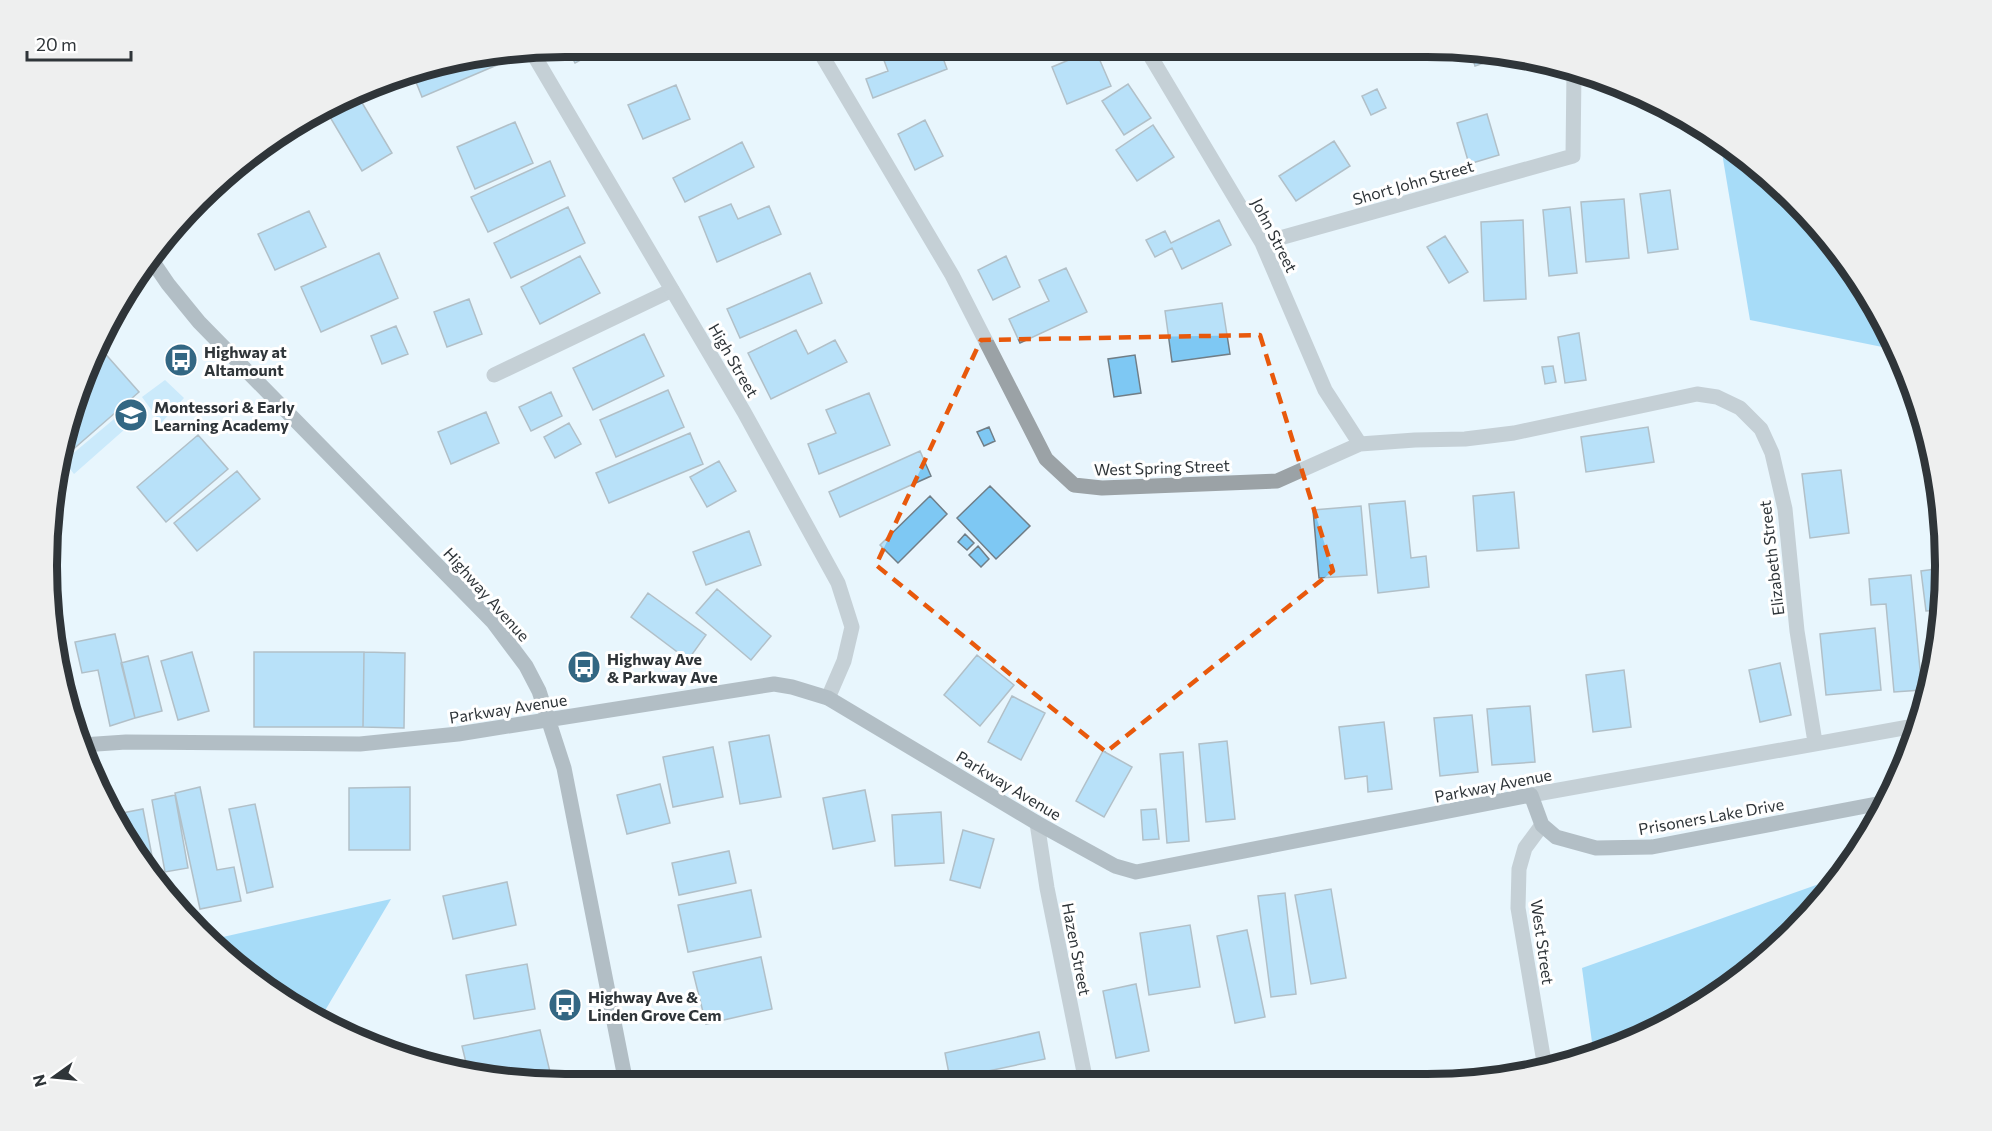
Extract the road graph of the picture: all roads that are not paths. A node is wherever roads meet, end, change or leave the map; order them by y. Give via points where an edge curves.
1 (823, 57) edge
2 (1151, 57) edge
3 (535, 58) edge
4 (1574, 79) edge
5 (1262, 243) junction
6 (155, 265) edge
7 (672, 290) junction
8 (494, 375) dead end
9 (1678, 397) joint
10 (1360, 444) junction
11 (828, 698) junction
12 (1909, 727) edge
13 (1815, 742) junction
14 (90, 744) edge
15 (1531, 795) junction
16 (1875, 804) edge
17 (1037, 823) junction
18 (1542, 825) junction
19 (1544, 1060) edge
20 (624, 1074) edge
21 (1084, 1074) edge

1 - 10 street, West Spring Street via 952,275 1046,459 1074,485 1101,488 1277,481
2 - 5 street, John Street
3 - 7 street, High Street
4 - 5 street, Short John Street via 1574,156
5 - 10 street, John Street via 1325,390
6 - 20 street, Highway Avenue via 199,322 485,614 526,666 539,691 564,768
7 - 8 street
7 - 11 street, High Street via 838,583 852,627 844,661
9 - 10 street, West Spring Street via 1514,433
9 - 13 street, Elizabeth Street via 1718,397 1740,408 1761,429 1772,453 1785,509 1797,631
11 - 14 street, Parkway Avenue via 774,684 458,734 360,744
11 - 17 street, Parkway Avenue
12 - 13 street, Parkway Avenue
13 - 15 street, Parkway Avenue
15 - 17 street, Parkway Avenue via 1136,872 1115,866
15 - 18 street
16 - 18 street, Prisoners Lake Drive via 1653,847 1596,848 1556,837
17 - 21 street, Hazen Street
18 - 19 street, West Street via 1525,848 1519,869 1518,908

